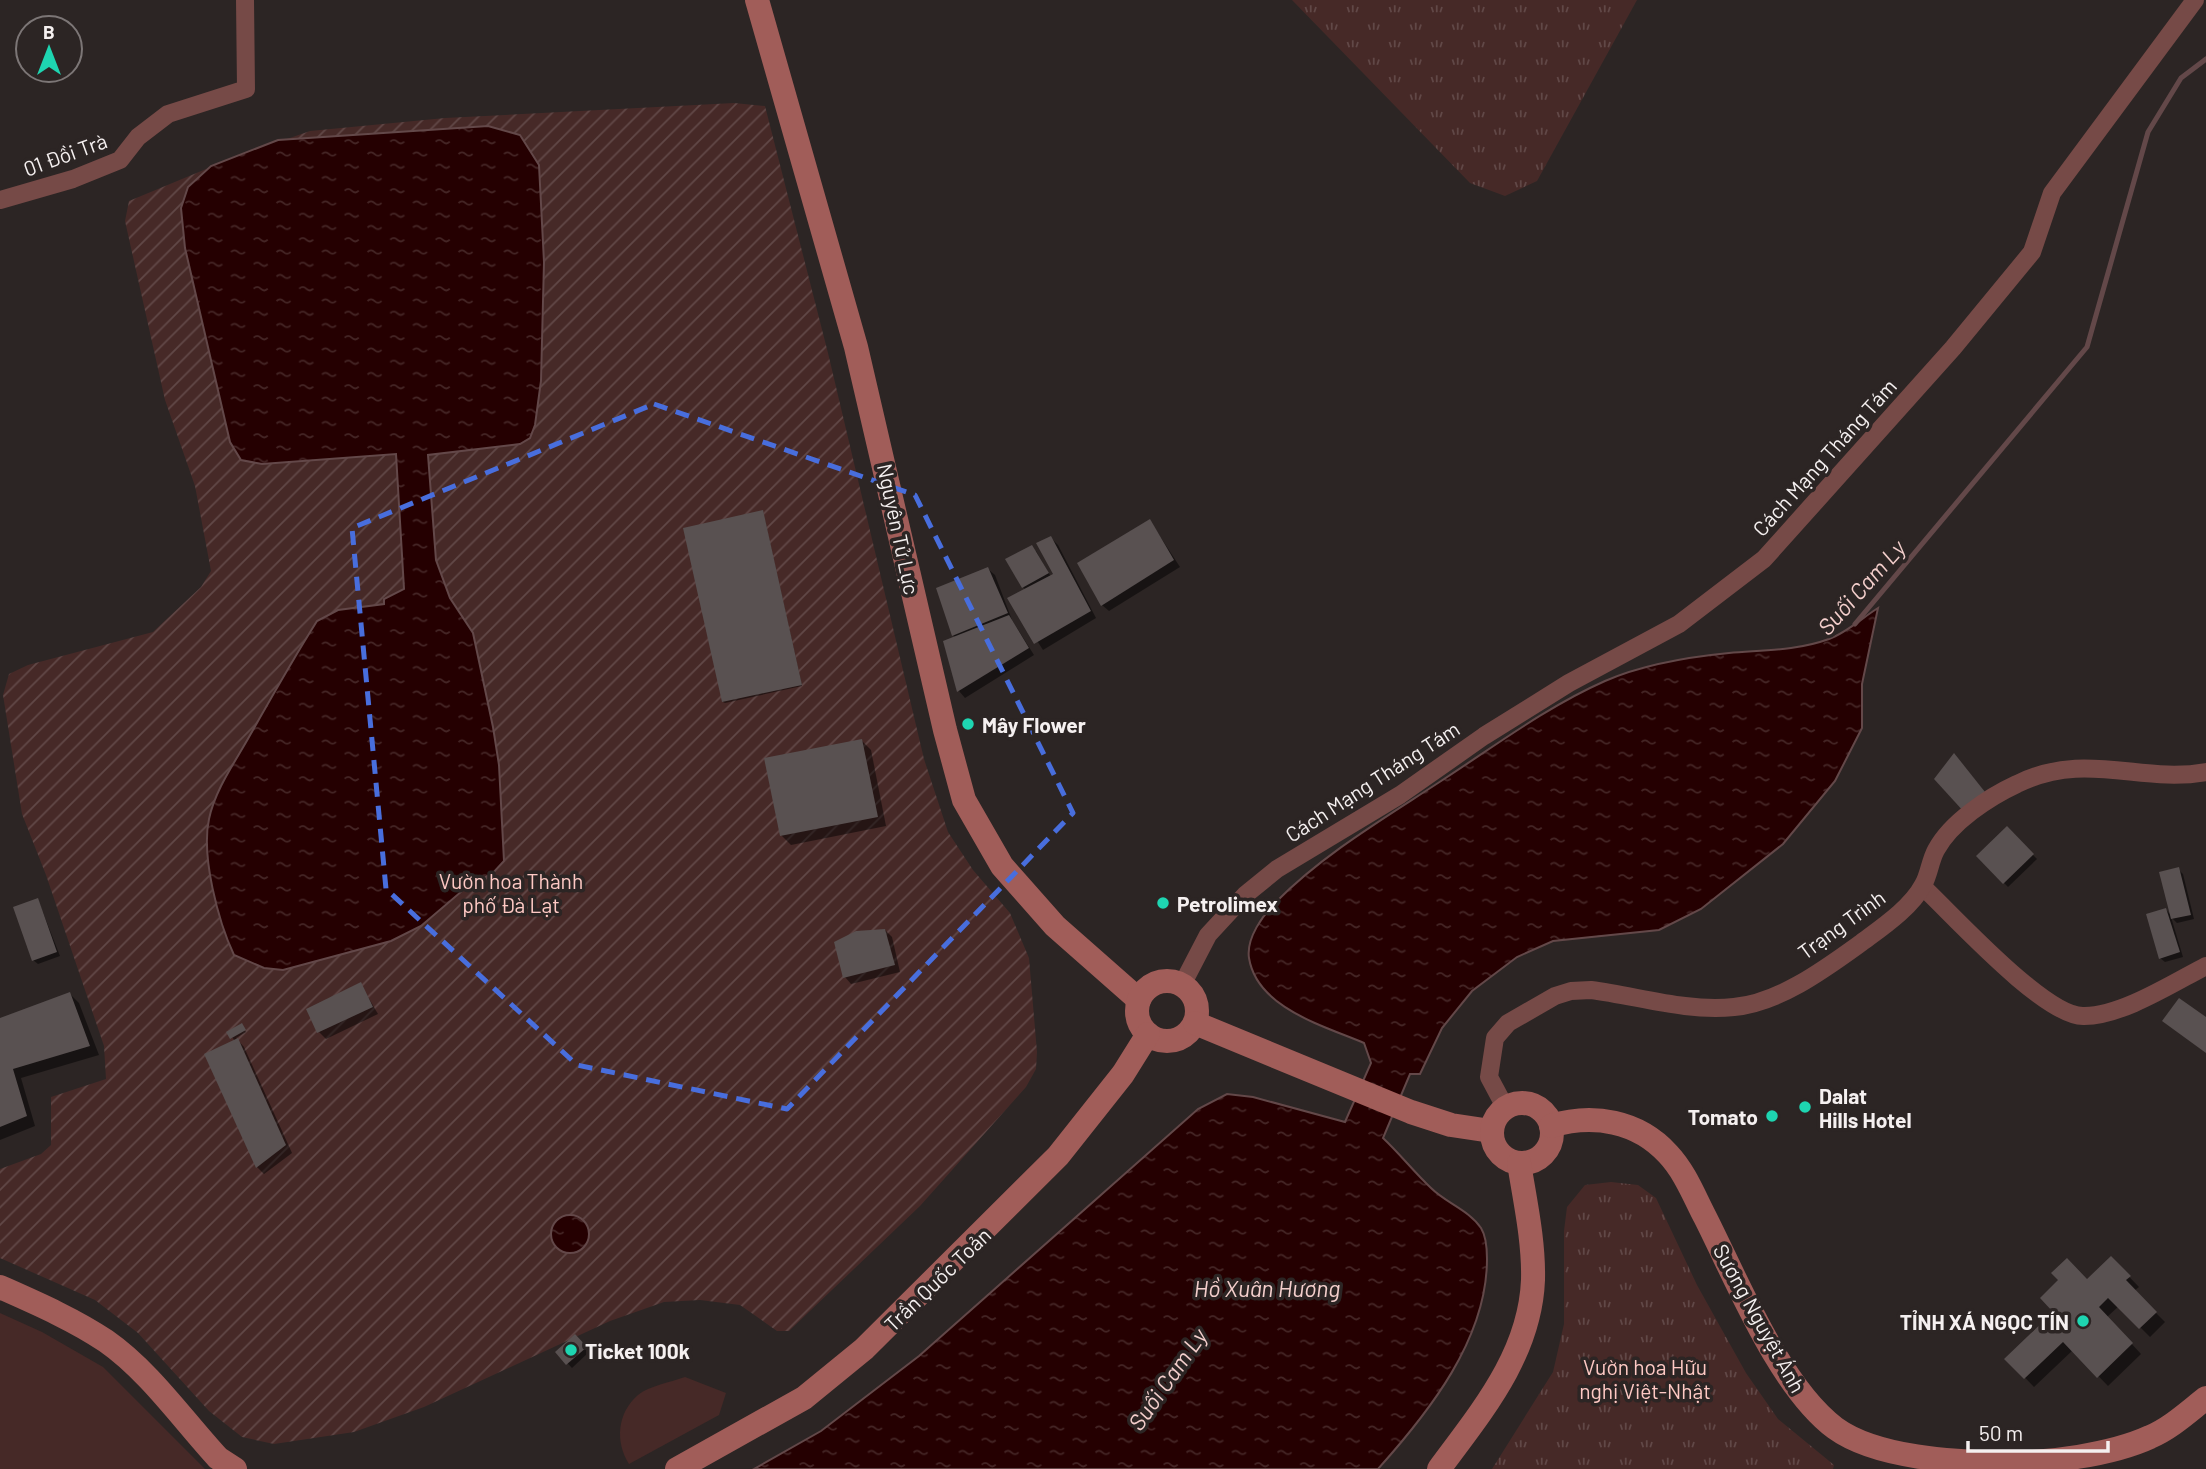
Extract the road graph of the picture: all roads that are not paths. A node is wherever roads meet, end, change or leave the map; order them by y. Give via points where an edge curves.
1 (245, 0) edge
2 (757, 0) edge
3 (2195, 0) edge
4 (0, 200) edge
5 (2206, 772) edge
6 (1923, 887) junction
7 (2206, 966) edge
8 (1182, 985) junction
9 (1139, 1000) junction
10 (1195, 1023) junction
11 (1148, 1034) junction
12 (1506, 1108) junction
13 (1552, 1126) junction
14 (1492, 1131) junction
15 (1520, 1163) junction
16 (0, 1287) edge
17 (2206, 1398) edge
18 (235, 1469) edge
19 (677, 1469) edge
20 (1439, 1469) edge

1 - 4 street, 01 Đồi Trà via 246,89 169,114 138,137 120,160
2 - 9 main road, Nguyên Tử Lực via 856,347 964,800 1002,866 1055,926
3 - 8 street, Cách Mạng Tháng Tám via 2058,184 2032,251 1953,348 1764,559 1679,624 1569,683 1400,795 1277,869 1208,935
5 - 6 street, Trạng Trình via 2080,767 2048,771 1974,811 1945,837
6 - 7 street via 2019,979 2069,1013 2090,1016 2126,1005
6 - 12 street, Trạng Trình via 1888,922 1827,967 1760,1002 1718,1008 1591,990 1555,996 1508,1023 1495,1038 1489,1077
8 - 9 main road via 1158,982
8 - 10 main road via 1197,1004
9 - 11 main road via 1138,1018
10 - 11 main road via 1174,1040
10 - 14 main road via 1411,1112 1451,1125
11 - 19 main road, Trần Quốc Toản via 1123,1074 1058,1156 864,1349 804,1398
12 - 13 main road via 1530,1104 1544,1112
12 - 14 main road
13 - 15 main road via 1545,1153
13 - 17 main road, Sương Nguyệt Ánh via 1581,1120 1612,1121 1641,1132 1667,1152 1686,1179 1768,1340 1803,1397 1837,1429 1849,1434 1927,1458 2028,1463 2074,1458 2149,1438
14 - 15 main road via 1496,1149
15 - 20 main road via 1533,1258 1527,1324 1502,1380
16 - 18 main road via 106,1341 130,1360 218,1458

